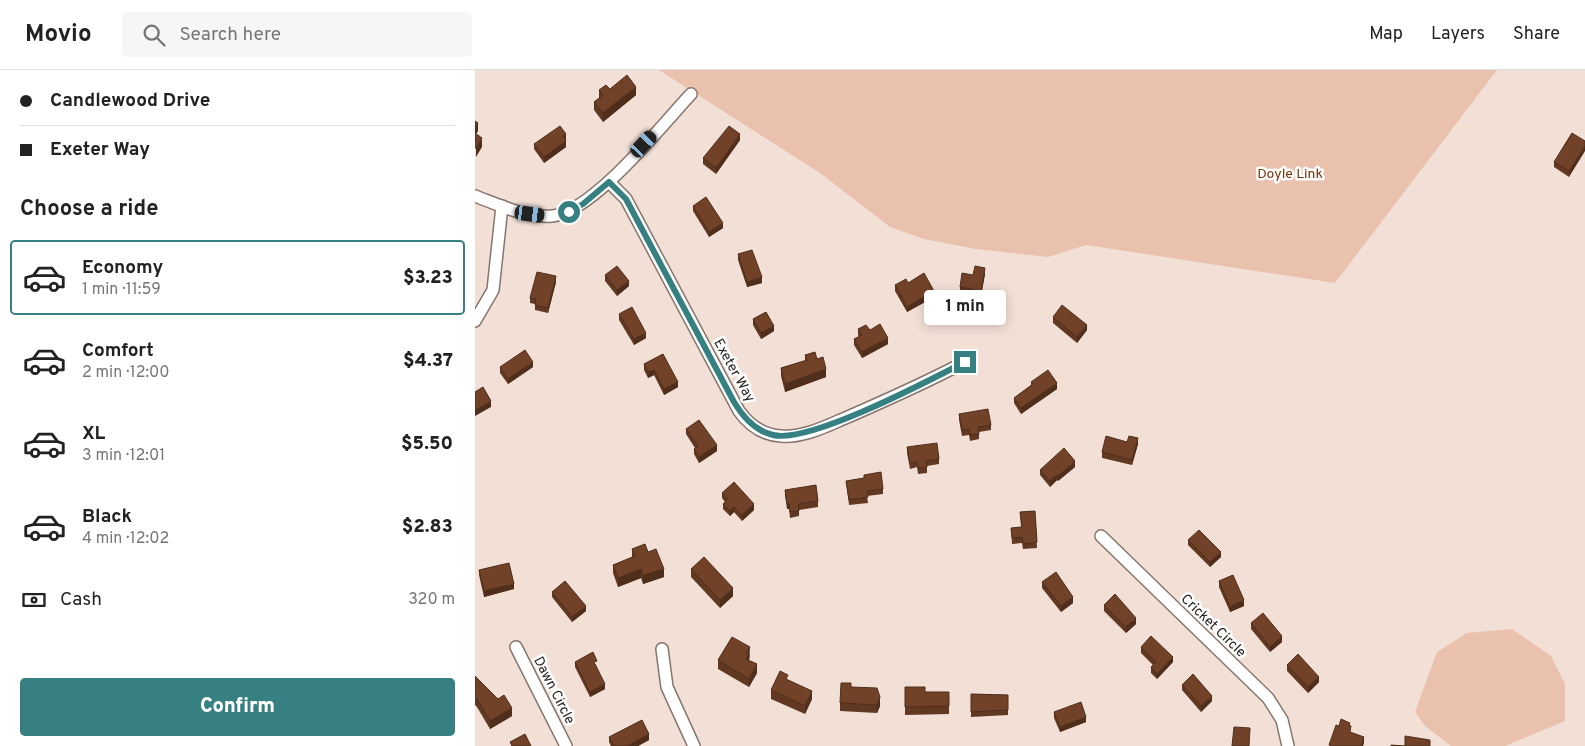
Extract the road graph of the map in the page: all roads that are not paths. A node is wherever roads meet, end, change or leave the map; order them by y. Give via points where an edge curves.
1 (691, 94) dead end
2 (609, 182) junction
3 (475, 196) edge
4 (502, 206) junction
5 (475, 321) edge
6 (965, 362) dead end
7 (1101, 536) dead end
8 (516, 647) dead end
9 (662, 650) dead end
10 (567, 746) edge
11 (694, 746) edge
12 (1288, 746) edge

1 - 2 street
2 - 4 street via 583,204 561,214 530,214
2 - 6 street, Exeter Way via 626,199 737,406 751,425 762,431 782,437 812,431
3 - 4 street
4 - 5 street via 493,290
7 - 12 street, Cricket Circle via 1269,698 1282,720
8 - 10 street, Dawn Circle
9 - 11 street via 667,687

